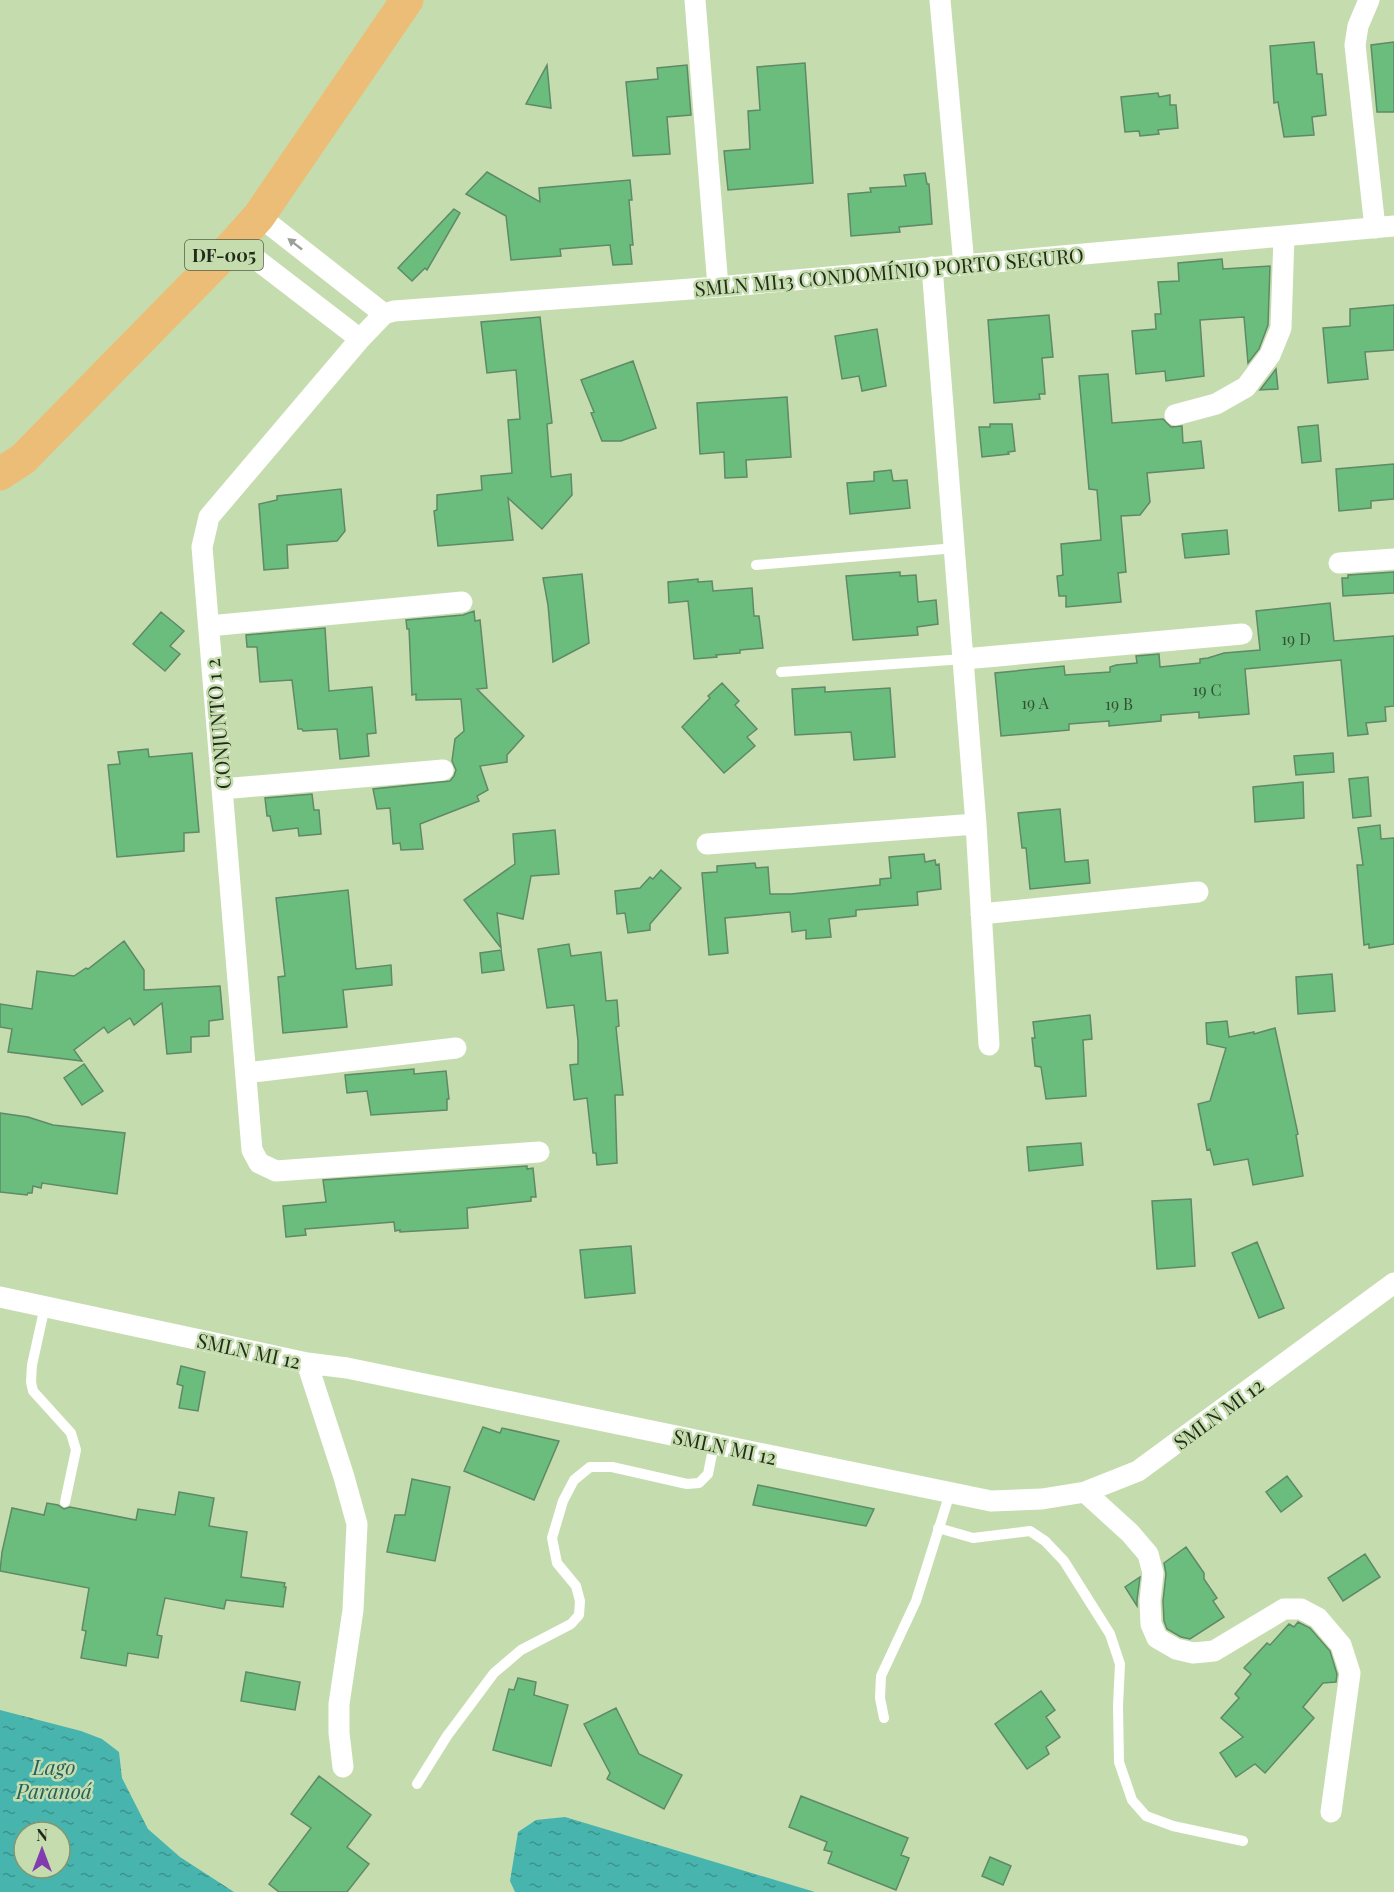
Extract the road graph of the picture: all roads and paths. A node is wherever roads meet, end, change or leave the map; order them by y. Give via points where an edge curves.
1 (406, 0) edge
2 (695, 0) edge
3 (940, 0) edge
4 (1369, 0) edge
5 (259, 216) junction
6 (1384, 227) edge
7 (1284, 236) junction
8 (235, 243) junction
9 (964, 265) junction
10 (932, 267) junction
11 (329, 273) junction
12 (718, 287) junction
13 (305, 298) junction
14 (384, 314) junction
15 (360, 339) junction
16 (1175, 415) dead end
17 (0, 474) edge
18 (956, 548) junction
19 (1394, 559) edge
20 (1339, 563) dead end
21 (756, 565) dead end
22 (462, 602) dead end
23 (209, 626) junction
24 (1242, 634) dead end
25 (964, 658) junction
26 (781, 672) dead end
27 (443, 770) dead end
28 (222, 789) junction
29 (976, 824) junction
30 (707, 844) dead end
31 (1198, 892) dead end
32 (981, 914) junction
33 (989, 1045) dead end
34 (456, 1048) dead end
35 (246, 1073) junction
36 (539, 1152) dead end
37 (1394, 1283) edge
38 (0, 1297) edge
39 (45, 1306) junction
40 (307, 1363) junction
41 (714, 1444) junction
42 (950, 1492) junction
43 (1085, 1492) junction
44 (65, 1502) dead end
45 (938, 1528) junction
46 (884, 1718) dead end
47 (344, 1767) dead end
48 (417, 1784) dead end
49 (1331, 1812) dead end
50 (1243, 1841) dead end

1 - 5 main road, DF-005
2 - 12 street
3 - 9 street
4 - 6 street via 1355,45
5 - 8 main road, DF-005
11 -> 5 street
6 - 7 street, SMLN MI13 CONDOMÍNIO PORTO SEGURO
7 - 9 street, SMLN MI13 CONDOMÍNIO PORTO SEGURO
7 - 16 street via 1281,328 1270,355 1246,387 1216,404
8 - 13 street
8 - 17 main road, DF-005 via 23,459
9 - 10 street, SMLN MI13 CONDOMÍNIO PORTO SEGURO
10 - 12 street, SMLN MI13 CONDOMÍNIO PORTO SEGURO
10 - 18 street
11 - 13 street
11 - 14 street
12 - 14 street, SMLN MI13 CONDOMÍNIO PORTO SEGURO
13 - 15 street
14 - 15 street
15 - 23 street, CONJUNTO 1 2 via 209,517 202,547
18 - 21 lane
18 - 25 street
19 - 20 street
22 - 23 street
23 - 28 street, CONJUNTO 1 2
24 - 25 street
25 - 26 lane
25 - 29 street
27 - 28 street
28 - 35 street, CONJUNTO 1 2
29 - 30 street
29 - 32 street
31 - 32 street
32 - 33 street
34 - 35 street
35 - 36 street, CONJUNTO 1 2 via 252,1150 258,1163 276,1171
37 - 43 street, SMLN MI 12 via 1138,1471
38 - 39 street, SMLN MI 12
39 - 40 street, SMLN MI 12
39 - 44 lane via 31,1382 33,1391 71,1433 76,1450
40 - 41 street, SMLN MI 12
40 - 47 street via 357,1524 353,1610 339,1704
41 - 42 street, SMLN MI 12
41 - 48 lane via 708,1474 699,1483 687,1484 612,1467 590,1467 574,1480 552,1538 556,1563 576,1586 579,1615 571,1624 521,1650 494,1673
42 - 43 street, SMLN MI 12 via 991,1501
42 - 45 lane
43 - 49 street via 1148,1554 1153,1573 1151,1624 1158,1638 1176,1649 1193,1653 1214,1651 1284,1609 1301,1609 1318,1618 1341,1645 1350,1673
45 - 46 lane via 916,1601 881,1676
45 - 50 lane via 973,1538 1030,1531 1045,1541 1064,1561 1110,1634 1120,1664 1119,1762 1132,1800 1146,1816 1173,1826

